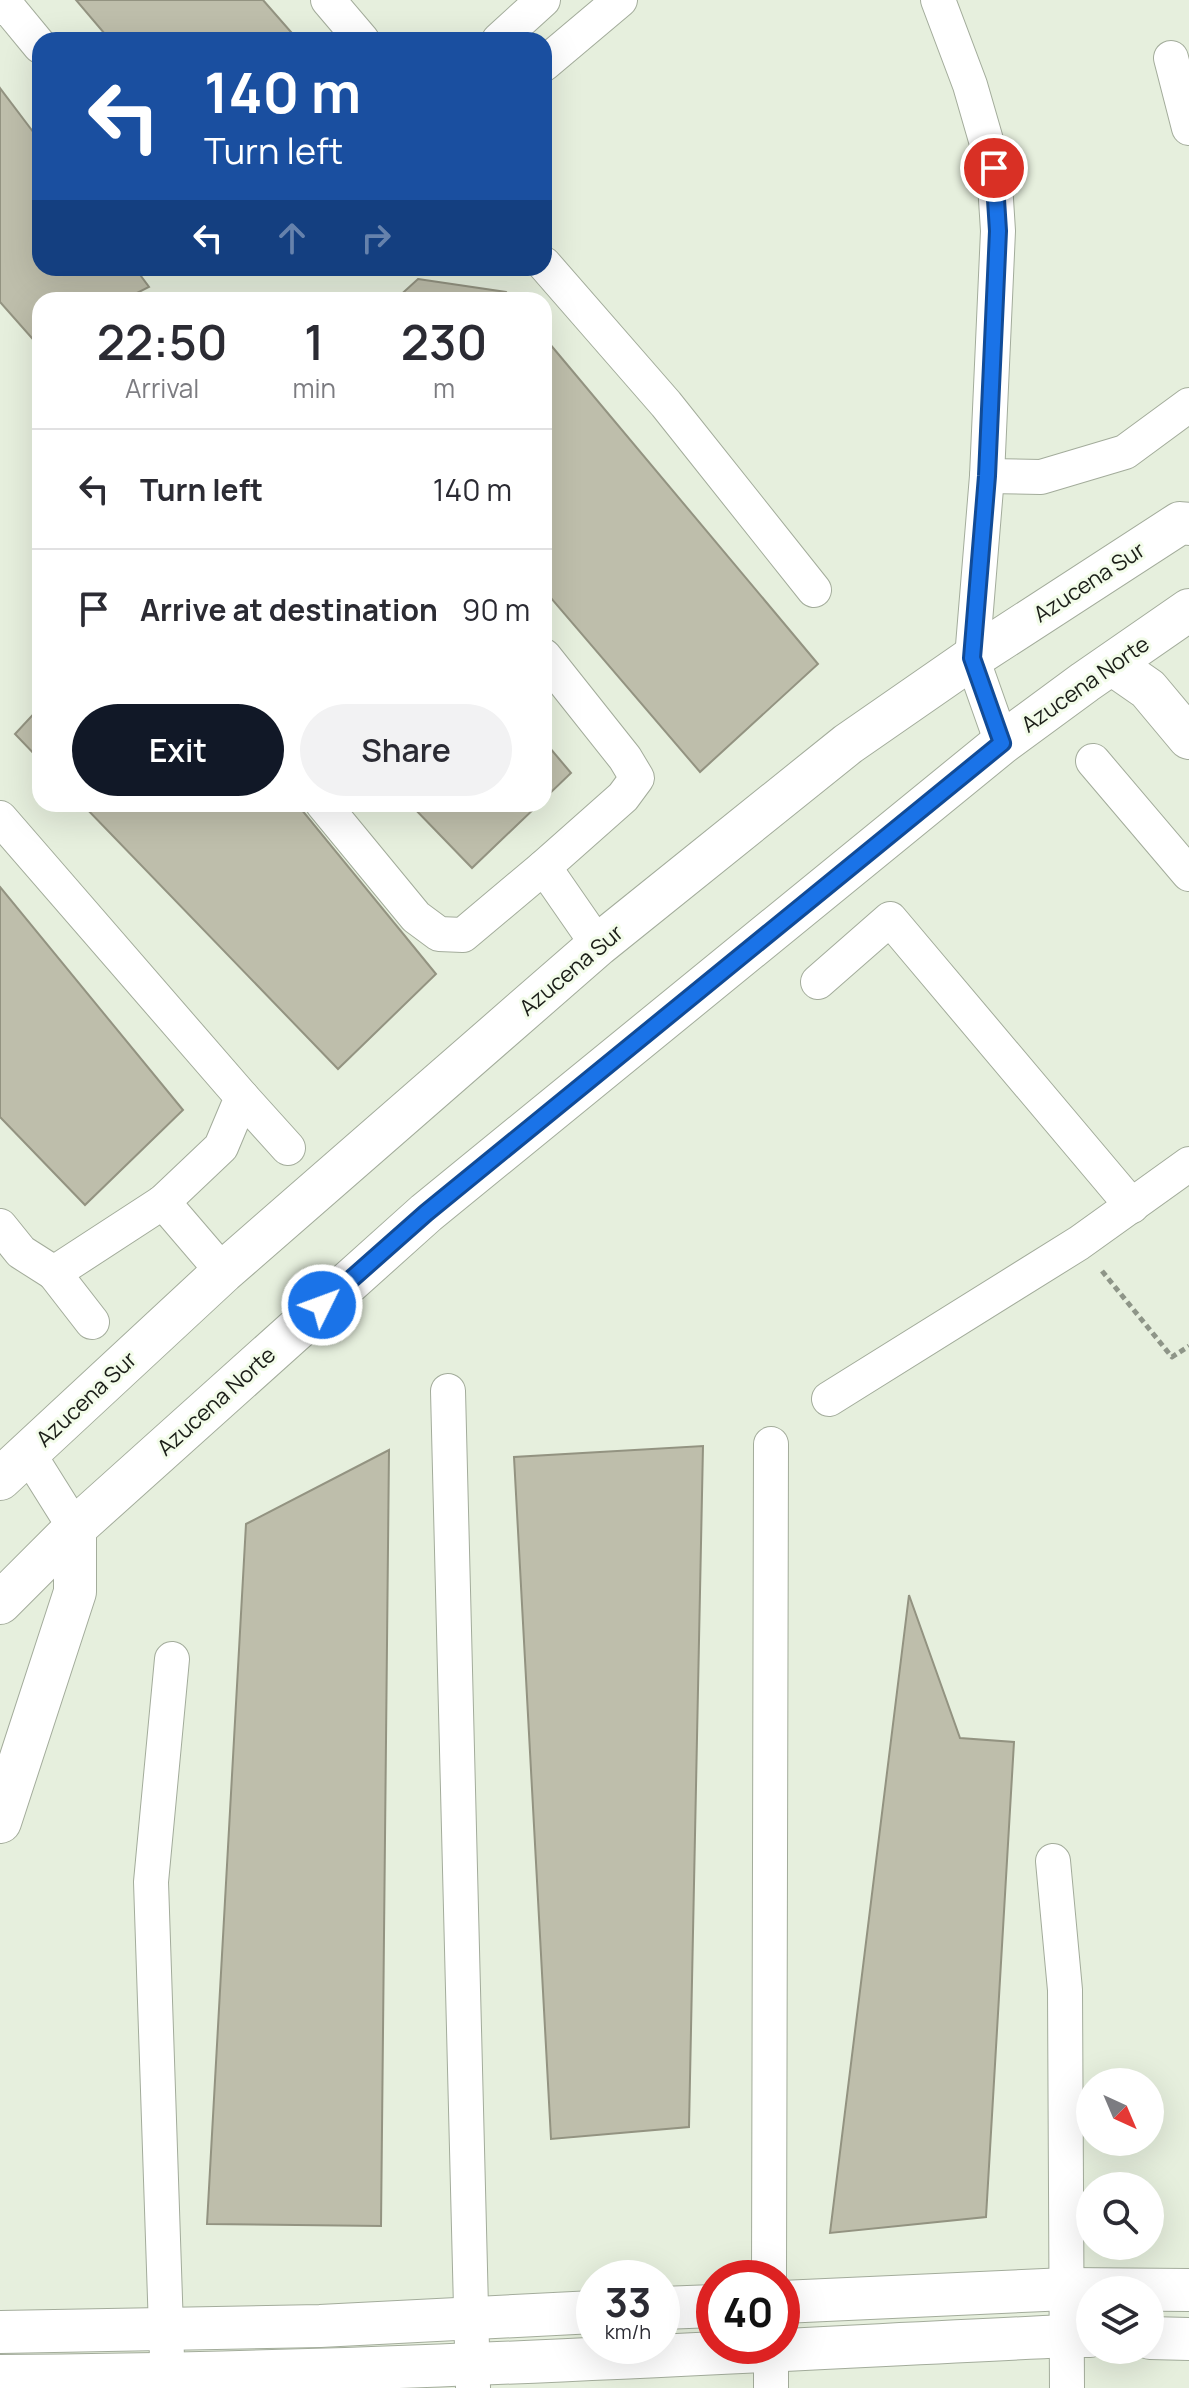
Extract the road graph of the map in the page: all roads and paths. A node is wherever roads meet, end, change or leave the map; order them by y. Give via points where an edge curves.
1 (2, 0) edge
2 (328, 0) edge
3 (543, 0) edge
4 (620, 0) edge
5 (938, 0) edge
6 (355, 32) edge
7 (508, 32) edge
8 (32, 36) edge
9 (552, 57) edge
10 (1171, 58) dead end
11 (1189, 128) edge
12 (552, 273) edge
13 (1189, 405) edge
14 (987, 476) junction
15 (1189, 524) edge
16 (814, 590) dead end
17 (1182, 627) edge
18 (972, 658) junction
19 (1112, 664) junction
20 (552, 666) edge
21 (1189, 738) edge
22 (1002, 743) junction
23 (1093, 761) dead end
24 (330, 812) edge
25 (0, 818) edge
26 (544, 867) junction
27 (1189, 874) edge
28 (598, 945) junction
29 (818, 982) dead end
30 (242, 1097) junction
31 (288, 1148) dead end
32 (1189, 1164) edge
33 (163, 1202) junction
34 (1132, 1206) junction
35 (0, 1226) edge
36 (1079, 1243) junction
37 (223, 1272) junction
38 (54, 1273) junction
39 (92, 1322) dead end
40 (1189, 1346) edge
41 (448, 1391) dead end
42 (829, 1399) dead end
43 (771, 1444) dead end
44 (14, 1466) edge
45 (75, 1528) junction
46 (0, 1603) edge
47 (172, 1659) dead end
48 (0, 1822) edge
49 (1053, 1861) dead end
50 (769, 2260) edge
51 (1067, 2289) junction
52 (1189, 2290) edge
53 (800, 2301) edge
54 (576, 2313) edge
55 (471, 2319) junction
56 (1076, 2327) edge
57 (167, 2330) junction
58 (0, 2332) edge
59 (1076, 2336) edge
60 (1164, 2338) edge
61 (1189, 2339) edge
62 (1076, 2345) edge
63 (800, 2359) edge
64 (711, 2364) edge
65 (0, 2376) edge
66 (472, 2376) edge
67 (168, 2381) edge
68 (1067, 2388) edge

1 - 8 street
2 - 6 street
3 - 7 street
4 - 9 street
5 - 14 street via 994,168 998,231
10 - 11 street
12 - 16 street via 666,404
13 - 14 street via 1125,452 1041,477
14 - 18 street
15 - 18 street, Azucena Sur via 1180,523
17 - 19 street, Azucena Norte
18 - 22 street
18 - 28 street, Azucena Sur via 848,744
19 - 21 street via 1148,689
19 - 22 street, Azucena Norte
20 - 26 street via 637,778 623,797
22 - 45 street, Azucena Norte via 426,1213
23 - 27 street
24 - 26 street via 416,917 439,934 463,935
25 - 30 street
26 - 28 street
28 - 37 street, Azucena Sur
29 - 34 street via 890,919
30 - 31 street
30 - 33 street via 221,1147
32 - 34 street
33 - 37 street
33 - 38 street
34 - 36 street
35 - 38 street via 21,1252
36 - 40 path via 1172,1357
36 - 42 street
37 - 44 street, Azucena Sur
38 - 39 street
41 - 55 street
43 - 50 street
44 - 45 street
45 - 46 street, Azucena Norte
45 - 48 street via 75,1592
47 - 57 street via 151,1882
49 - 51 street via 1065,1990
51 - 52 street
51 - 53 street
51 - 56 street
54 - 55 street
55 - 57 street
55 - 66 street
57 - 58 street
57 - 67 street
59 - 63 street
60 - 61 street
62 - 68 street
64 - 66 street
65 - 67 street
66 - 67 street

